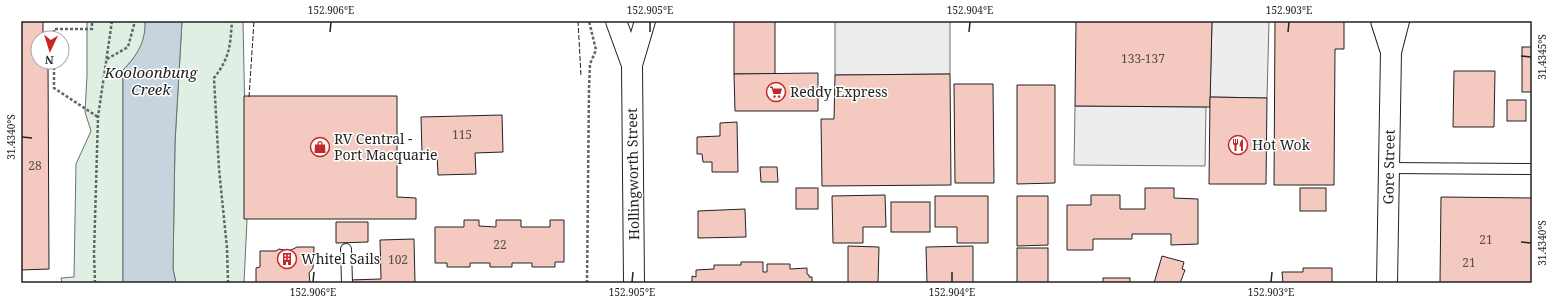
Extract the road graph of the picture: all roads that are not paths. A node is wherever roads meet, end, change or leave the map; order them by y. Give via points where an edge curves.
1 (616, 21) edge
2 (645, 21) edge
3 (1381, 21) edge
4 (1399, 21) edge
5 (1391, 52) junction
6 (632, 65) junction
7 (1389, 168) junction
8 (1532, 169) edge
9 (346, 249) dead end
10 (347, 283) edge
11 (634, 283) edge
12 (1387, 283) edge

1 - 6 street, Hollingworth Street
2 - 6 street, Hollingworth Street
3 - 5 street, Gore Street
4 - 5 street, Gore Street
5 - 7 street, Gore Street
6 - 11 street, Hollingworth Street
7 - 8 lane
7 - 12 street, Gore Street
9 - 10 lane

